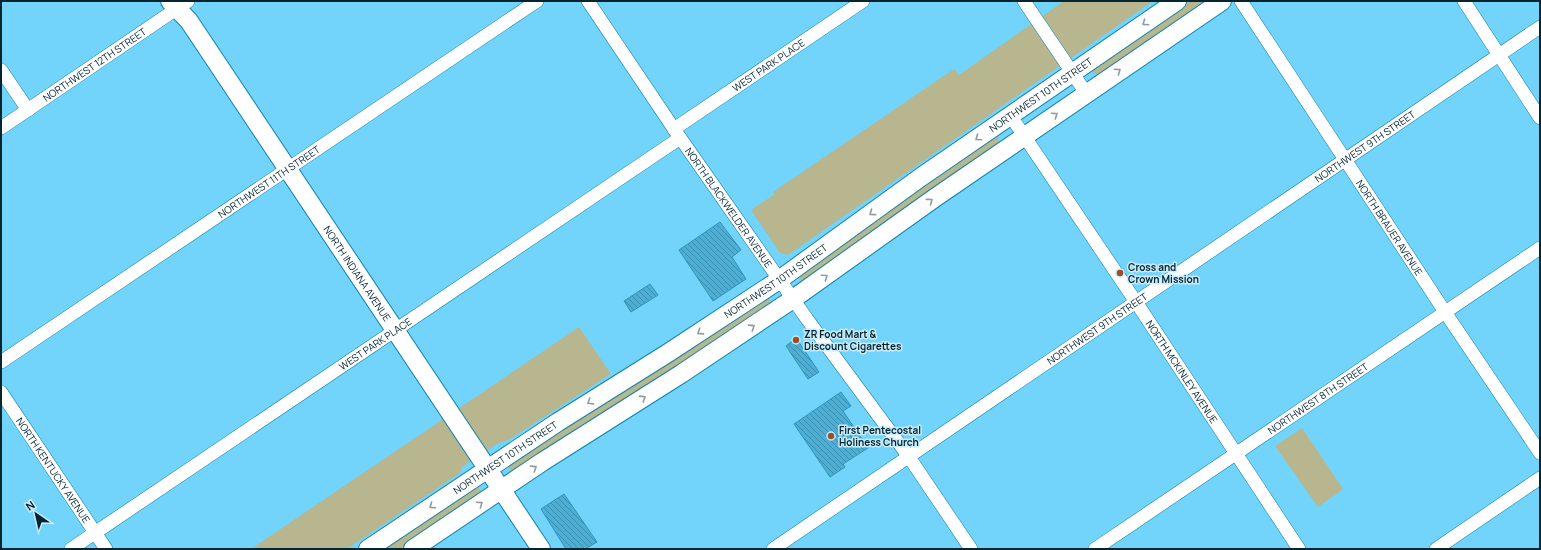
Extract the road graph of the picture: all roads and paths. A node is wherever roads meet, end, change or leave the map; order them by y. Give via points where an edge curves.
1 (537, 1) edge
2 (588, 1) edge
3 (863, 1) edge
4 (1024, 1) edge
5 (1177, 1) edge
6 (1222, 1) edge
7 (1241, 1) edge
8 (1464, 1) edge
9 (179, 4) edge
10 (1540, 27) edge
11 (1499, 55) junction
12 (1, 70) edge
13 (1072, 72) junction
14 (1086, 93) junction
15 (28, 110) junction
16 (1010, 115) junction
17 (1540, 118) edge
18 (1, 128) edge
19 (677, 134) junction
20 (1024, 136) junction
21 (1344, 160) junction
22 (288, 169) junction
23 (1540, 248) edge
24 (779, 280) junction
25 (793, 300) junction
26 (1136, 302) junction
27 (1445, 312) junction
28 (396, 331) junction
29 (1, 362) edge
30 (1, 392) edge
31 (1540, 453) edge
32 (1236, 454) junction
33 (909, 457) junction
34 (488, 468) junction
35 (1540, 478) edge
36 (501, 489) junction
37 (95, 533) junction
38 (71, 549) edge
39 (106, 549) edge
40 (368, 549) edge
41 (413, 549) edge
42 (542, 549) edge
43 (773, 549) edge
44 (971, 549) edge
45 (1095, 549) edge
46 (1300, 549) edge
47 (1436, 549) edge

1 - 22 street, NORTHWEST 11TH STREET
2 - 19 street, NORTH BLACKWELDER AVENUE
3 - 19 street, WEST PARK PLACE
4 - 13 street
5 -> 13 main road, NORTHWEST 10TH STREET
14 -> 6 main road
7 - 21 street, NORTH BRAUER AVENUE
8 - 11 street
9 - 15 street, NORTHWEST 12TH STREET
9 - 22 main road, NORTH INDIANA AVENUE
10 - 11 street, NORTHWEST 9TH STREET
11 - 17 street
11 - 21 street, NORTHWEST 9TH STREET
12 - 15 street
13 - 14 street
13 - 16 main road, NORTHWEST 10TH STREET
20 -> 14 main road
15 - 18 street, NORTHWEST 12TH STREET
16 - 20 street, NORTH MCKINLEY AVENUE
16 -> 24 main road, NORTHWEST 10TH STREET
19 - 24 street, NORTH BLACKWELDER AVENUE
19 - 28 street, WEST PARK PLACE
25 -> 20 main road
20 - 26 street, NORTH MCKINLEY AVENUE
21 - 26 street, NORTHWEST 9TH STREET
21 - 27 street, NORTH BRAUER AVENUE
22 - 28 main road, NORTH INDIANA AVENUE
22 - 29 street, NORTHWEST 11TH STREET
23 - 27 street, NORTHWEST 8TH STREET
24 - 25 street, NORTH BLACKWELDER AVENUE
24 -> 34 main road, NORTHWEST 10TH STREET
25 - 33 street, NORTH BLACKWELDER AVENUE
36 -> 25 main road
26 - 32 street, NORTH MCKINLEY AVENUE
26 - 33 street, NORTHWEST 9TH STREET
27 - 31 street, NORTH BRAUER AVENUE
27 - 32 street, NORTHWEST 8TH STREET
28 - 34 main road, NORTH INDIANA AVENUE
28 - 37 street, WEST PARK PLACE
30 - 37 street, NORTH KENTUCKY AVENUE
32 - 45 street, NORTHWEST 8TH STREET
32 - 46 street, NORTH MCKINLEY AVENUE
33 - 43 street, NORTHWEST 9TH STREET
33 - 44 street, NORTH BLACKWELDER AVENUE
34 - 36 main road, NORTH INDIANA AVENUE
34 -> 40 main road, NORTHWEST 10TH STREET
35 - 47 street
41 -> 36 main road
36 - 42 main road, NORTH INDIANA AVENUE
37 - 38 street, WEST PARK PLACE
37 - 39 street, NORTH KENTUCKY AVENUE

